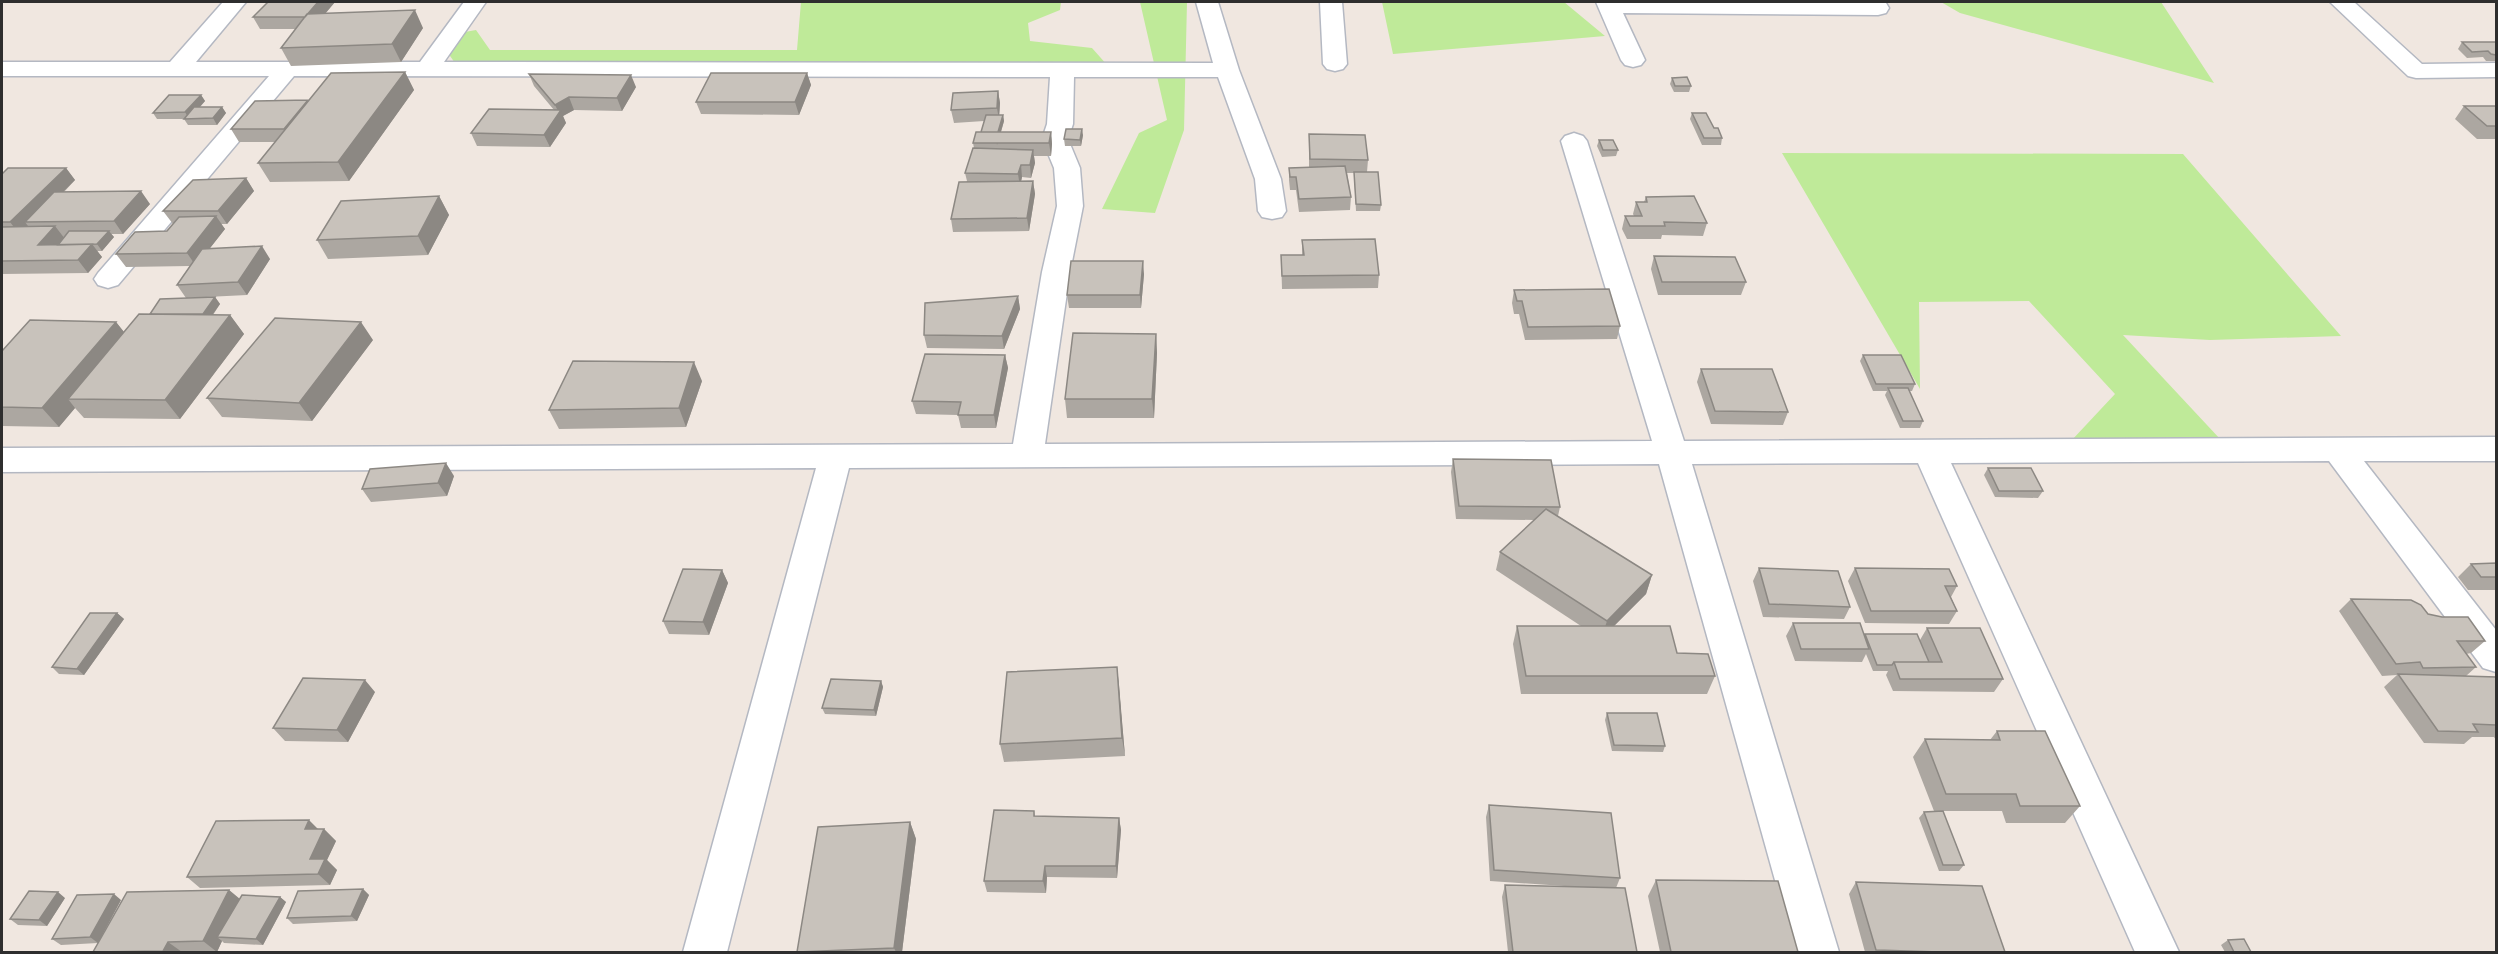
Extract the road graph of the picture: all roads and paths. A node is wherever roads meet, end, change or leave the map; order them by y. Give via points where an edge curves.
1 (235, 2) edge
2 (475, 2) edge
3 (1207, 2) edge
4 (1331, 2) edge
5 (2341, 2) edge
6 (1608, 4) edge
7 (1878, 8) dead end
8 (1633, 60) dead end
9 (1335, 64) dead end
10 (2, 69) edge
11 (177, 69) junction
12 (288, 69) junction
13 (427, 69) junction
14 (1062, 70) junction
15 (1227, 70) junction
16 (2496, 70) edge
17 (1574, 141) dead end
18 (1272, 211) dead end
19 (108, 279) dead end
20 (2337, 449) junction
21 (2496, 449) edge
22 (1929, 451) junction
23 (1672, 453) junction
24 (1027, 455) junction
25 (836, 456) junction
26 (2, 460) edge
27 (2496, 657) edge
28 (705, 952) edge
29 (1817, 952) edge
30 (2157, 952) edge

1 - 11 street
2 - 13 street
3 - 15 street
4 - 9 street
5 - 16 street via 2416,71
6 - 7 street
6 - 8 street
10 - 11 street
11 - 12 street
12 - 13 street
12 - 19 street
13 - 14 street
14 - 15 street
14 - 24 street via 1060,124 1055,139 1066,168 1070,206
15 - 18 street via 1268,179
17 - 23 street
20 - 21 street
20 - 22 street
20 - 27 street
22 - 23 street
22 - 30 street
23 - 24 street
23 - 29 street
24 - 25 street
25 - 26 street
25 - 28 street

